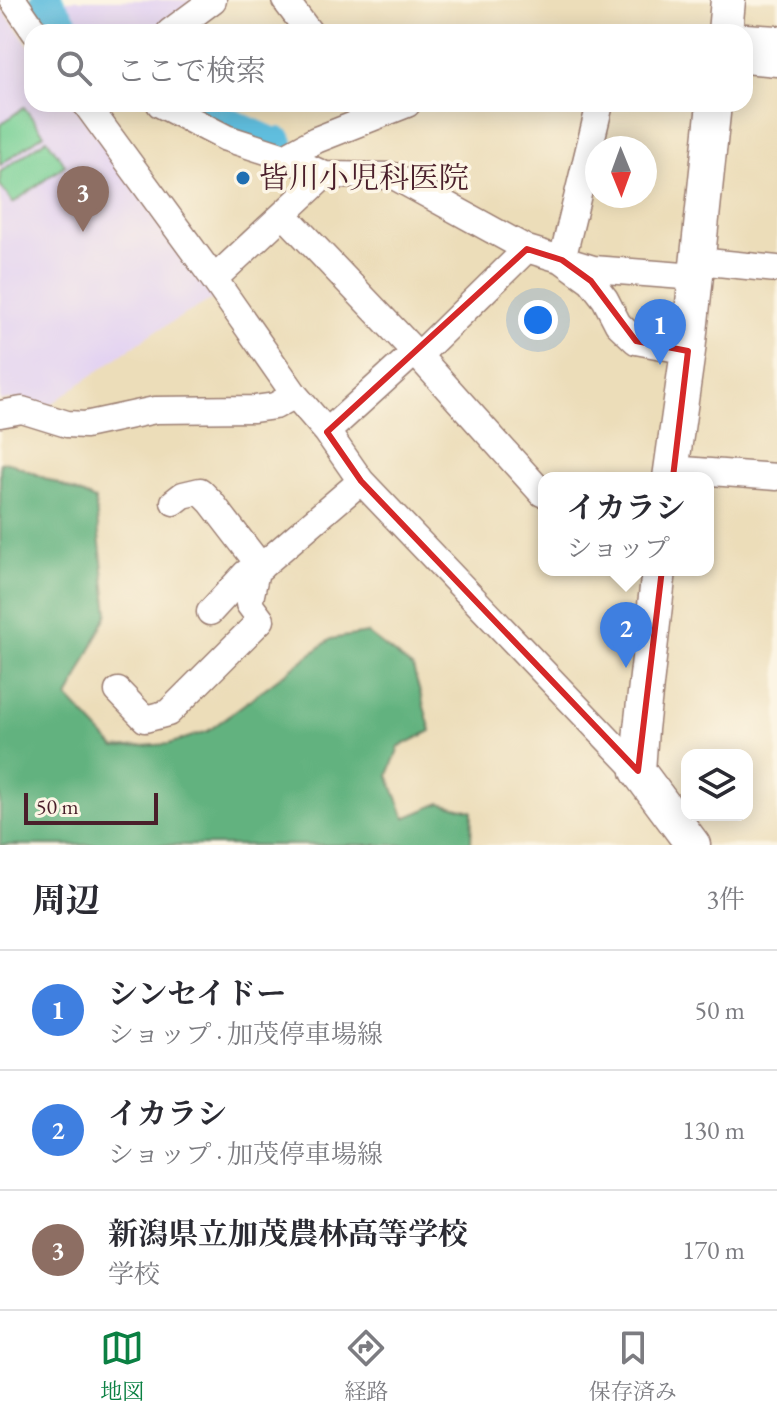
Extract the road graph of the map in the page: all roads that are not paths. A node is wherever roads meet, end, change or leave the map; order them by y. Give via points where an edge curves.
1 (13, 0) edge
2 (213, 0) edge
3 (285, 0) edge
4 (728, 0) edge
5 (30, 24) edge
6 (181, 24) edge
7 (303, 24) edge
8 (726, 24) edge
9 (753, 38) edge
10 (777, 39) edge
11 (753, 61) edge
12 (777, 63) edge
13 (92, 112) edge
14 (176, 112) edge
15 (379, 112) edge
16 (598, 112) edge
17 (713, 112) edge
18 (285, 157) junction
19 (325, 175) junction
20 (293, 224) dead end
21 (527, 249) junction
22 (562, 260) junction
23 (697, 269) junction
24 (777, 269) edge
25 (214, 279) junction
26 (688, 351) junction
27 (417, 354) junction
28 (295, 395) junction
29 (0, 414) edge
30 (327, 432) junction
31 (670, 472) edge
32 (714, 475) edge
33 (777, 477) edge
34 (361, 481) junction
35 (538, 489) edge
36 (174, 502) dead end
37 (259, 569) junction
38 (658, 576) edge
39 (210, 612) dead end
40 (118, 691) dead end
41 (638, 771) junction
42 (693, 845) edge

1 - 5 street
2 - 6 street
3 - 7 street
4 - 8 main road
9 - 10 street
11 - 12 street
13 - 25 street
14 - 18 street via 226,138
15 - 18 street
16 - 22 street
17 - 23 main road
18 - 19 street
19 - 21 street via 394,176
19 - 25 street
20 - 27 street
21 - 22 street
21 - 27 street
22 - 23 street via 593,269
22 - 26 street via 591,281 618,324 636,341
23 - 24 street
23 - 26 main road
25 - 28 street
26 - 31 main road
27 - 30 street
27 - 35 street
28 - 29 street via 275,406 155,410 85,425 22,410
28 - 30 street
30 - 34 street
32 - 33 street
34 - 37 street
34 - 41 street
36 - 37 street via 200,491
37 - 39 street via 246,573
37 - 40 street via 249,604 261,620 168,713 145,719
38 - 41 main road
41 - 42 main road

